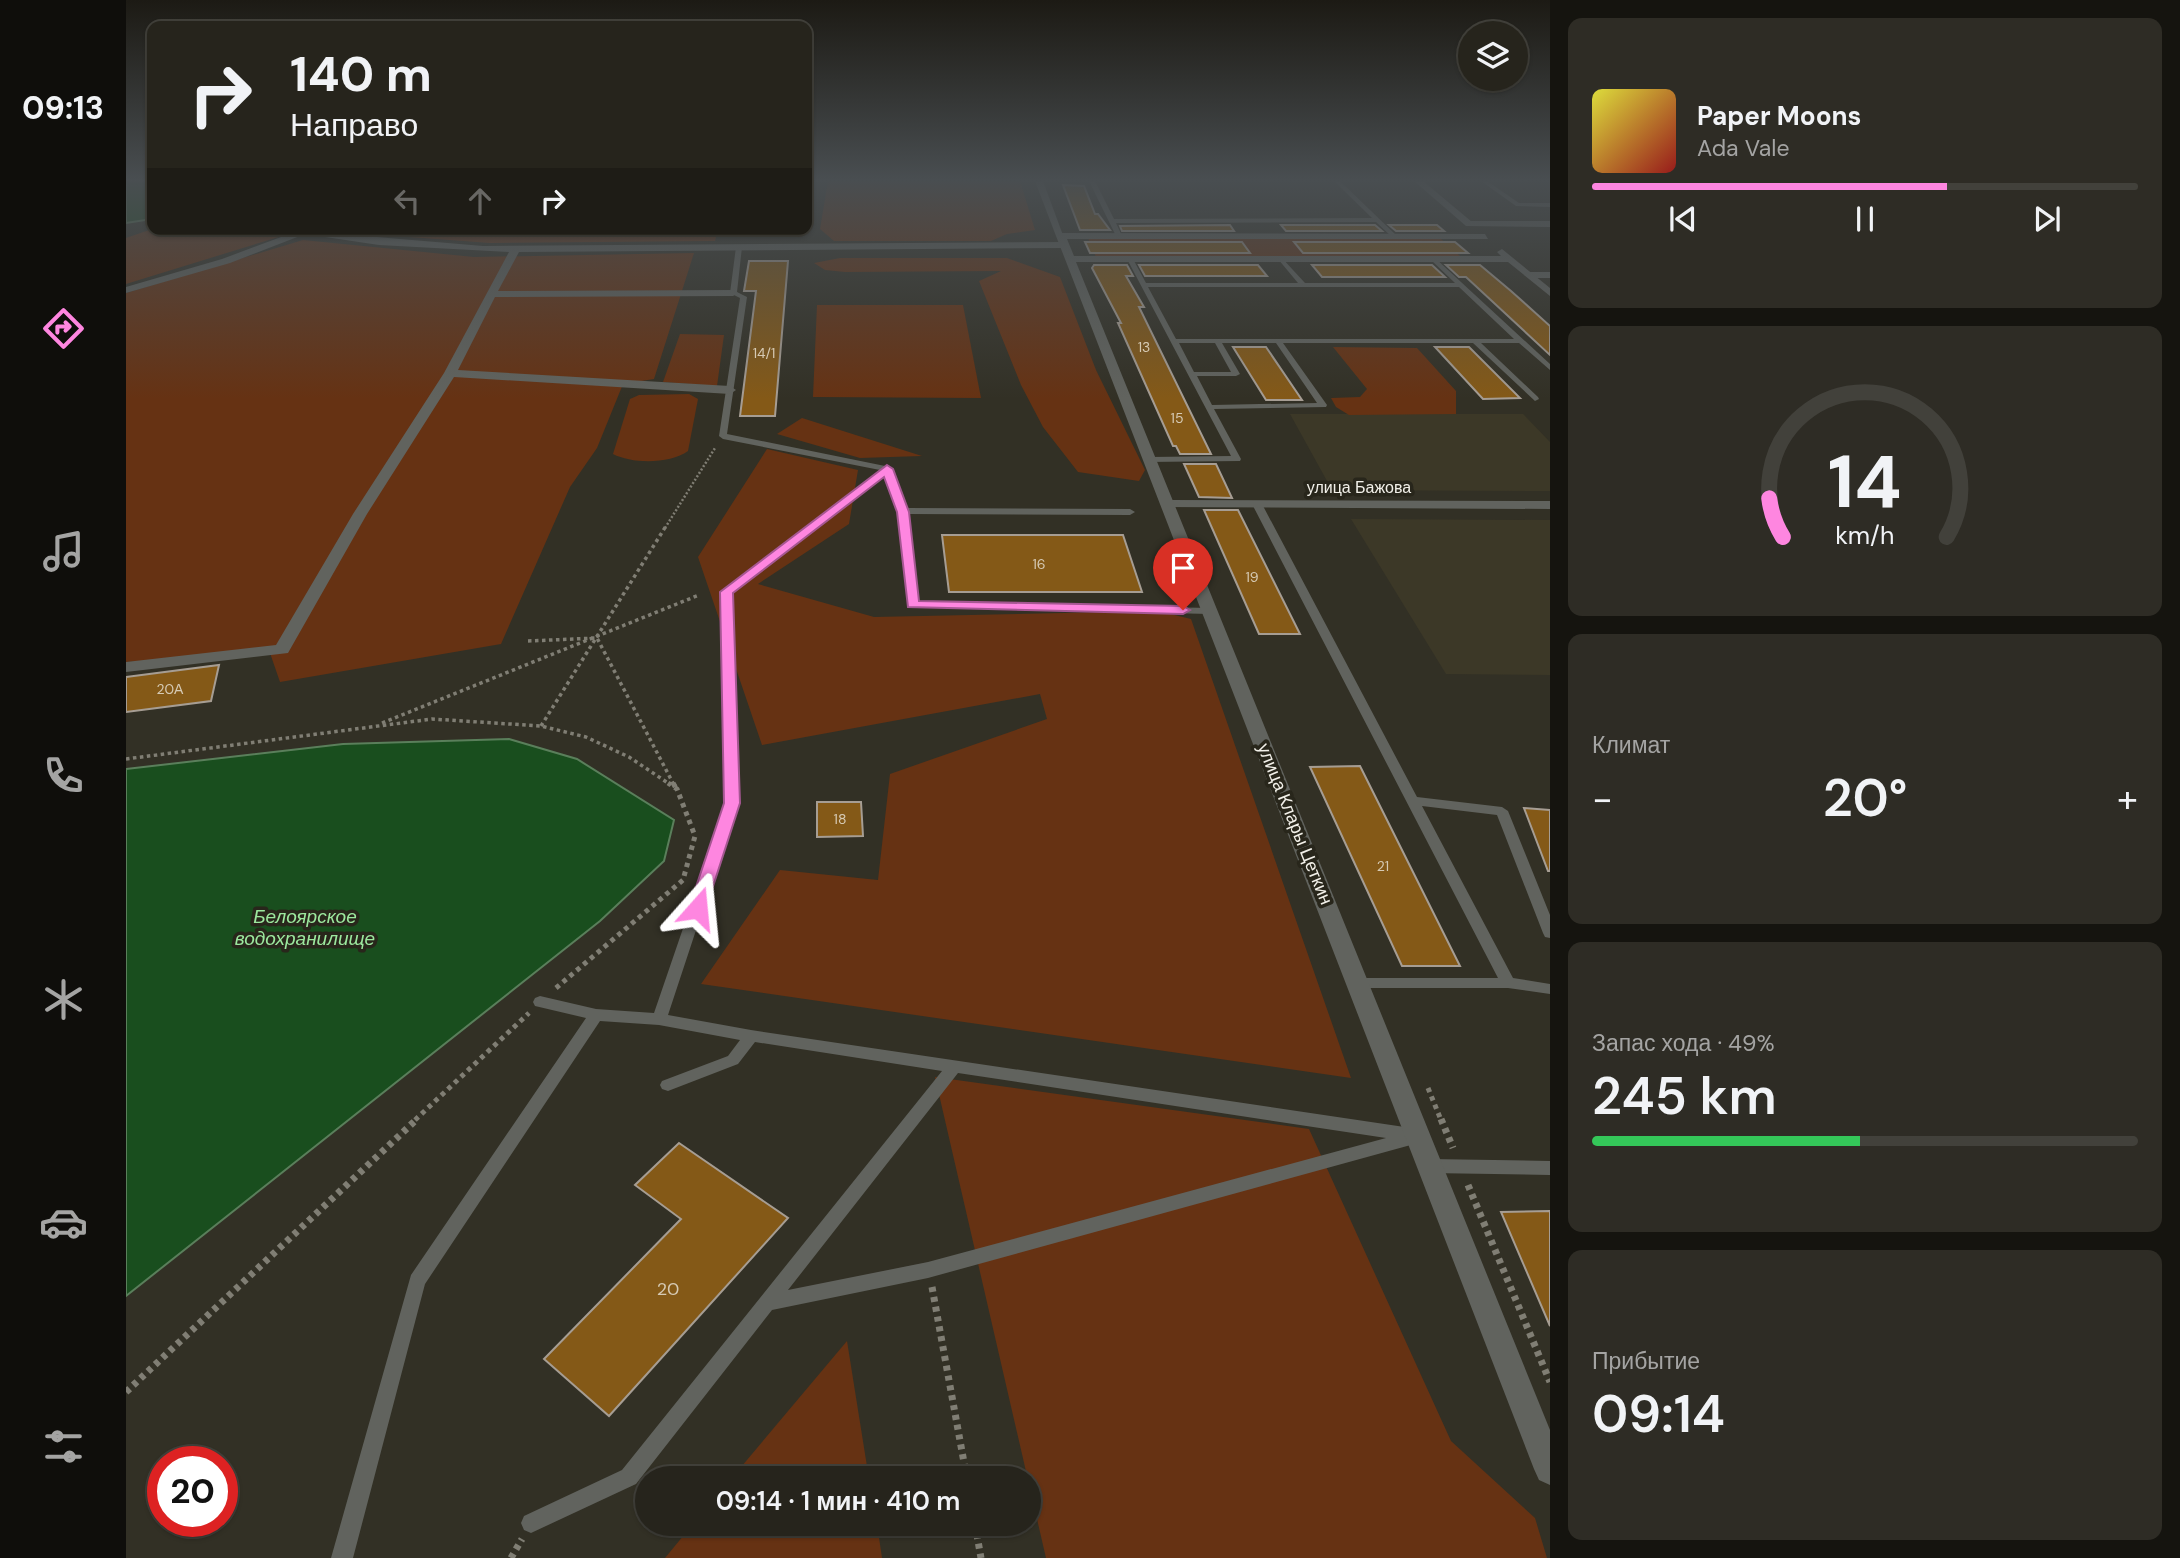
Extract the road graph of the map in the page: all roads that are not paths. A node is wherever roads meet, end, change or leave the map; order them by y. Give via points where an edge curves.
1 (245, 254) edge
2 (512, 254) edge
3 (737, 254) edge
4 (1068, 254) edge
5 (1101, 254) edge
6 (1505, 254) edge
7 (1130, 259) junction
8 (1281, 259) junction
9 (1433, 259) junction
10 (1511, 259) junction
11 (1529, 275) junction
12 (1550, 275) edge
13 (1144, 285) junction
14 (1303, 285) junction
15 (1461, 285) junction
16 (126, 290) edge
17 (733, 293) junction
18 (1550, 293) edge
19 (492, 294) junction
20 (1174, 341) junction
21 (1217, 341) junction
22 (1279, 341) junction
23 (1475, 341) junction
24 (1521, 341) junction
25 (1550, 368) edge
26 (450, 373) junction
27 (1191, 374) junction
28 (730, 390) junction
29 (1535, 399) dead end
30 (1209, 407) junction
31 (1150, 460) junction
32 (887, 469) junction
33 (1167, 504) junction
34 (1256, 504) junction
35 (1550, 505) edge
36 (903, 512) junction
37 (1130, 512) dead end
38 (1210, 611) junction
39 (126, 667) edge
40 (1413, 801) junction
41 (1550, 933) edge
42 (1358, 983) junction
43 (1508, 983) junction
44 (1550, 989) edge
45 (540, 1002) road end
46 (596, 1015) junction
47 (659, 1019) junction
48 (751, 1036) junction
49 (955, 1066) junction
50 (668, 1085) dead end
51 (1418, 1136) junction
52 (1429, 1166) junction
53 (1550, 1168) edge
54 (767, 1303) junction
55 (1550, 1469) edge
56 (531, 1523) dead end
57 (342, 1558) edge

1 - 16 street
2 - 19 street
3 - 17 lane
4 - 31 street, улица Клары Цеткин
5 - 7 street
6 - 10 street
7 - 8 street
7 - 13 lane
8 - 9 street
8 - 14 lane
9 - 10 street
9 - 15 lane
10 - 11 street
11 - 12 street
11 - 18 street
13 - 14 lane
13 - 20 lane
14 - 15 lane
15 - 24 lane
17 - 19 street
17 - 28 lane via 744,297
19 - 26 street
20 - 21 lane
20 - 27 lane
21 - 22 lane
21 - 27 lane via 1236,374
22 - 23 lane
22 - 30 lane via 1323,405
23 - 24 lane
23 - 29 lane
24 - 25 lane
26 - 28 street
26 - 39 street via 360,514 282,649
27 - 30 lane
28 - 32 lane via 723,436
30 - 31 lane via 1237,459
31 - 33 street, улица Клары Цеткин
32 - 36 lane
32 - 47 lane via 727,592 732,803
33 - 34 street, улица Бажова
33 - 38 street, улица Клары Цеткин
34 - 35 street, улица Бажова
34 - 40 lane
36 - 37 lane
36 - 38 lane via 912,605
38 - 42 street, улица Клары Цеткин
40 - 41 lane via 1502,811
40 - 43 lane
42 - 43 lane
42 - 51 street, улица Клары Цеткин
43 - 44 lane
45 - 46 lane
46 - 47 lane
46 - 57 lane via 417,1281
47 - 48 lane
48 - 49 lane
48 - 50 lane via 733,1059
49 - 51 lane
49 - 54 lane
51 - 52 street, улица Клары Цеткин
51 - 54 lane via 929,1270
52 - 53 lane
52 - 55 street, улица Клары Цеткин
54 - 56 lane via 629,1477

